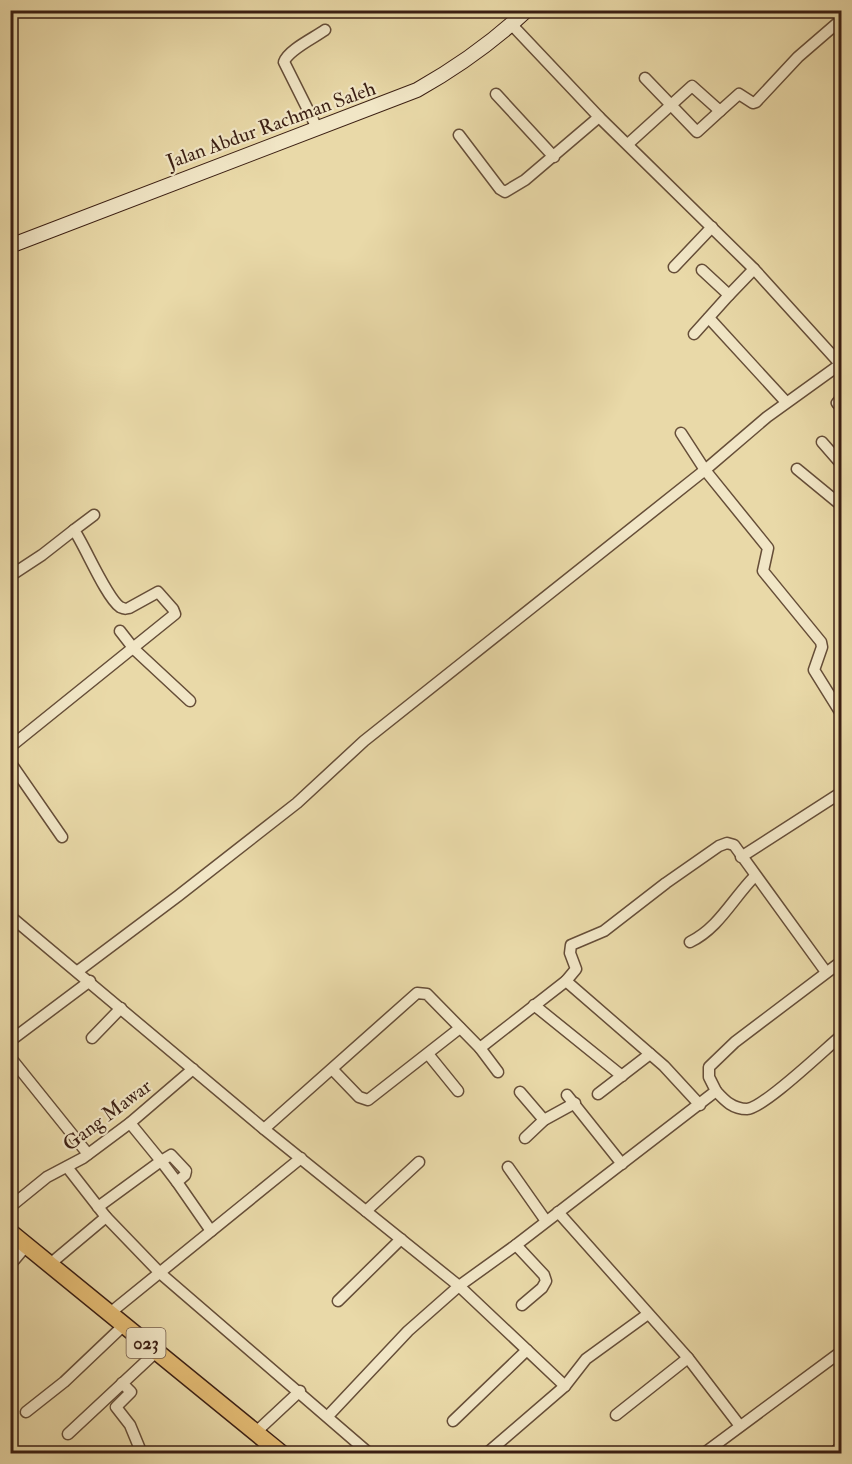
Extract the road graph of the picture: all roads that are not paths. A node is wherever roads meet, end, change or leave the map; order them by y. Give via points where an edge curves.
1 (527, 10) edge
2 (842, 19) edge
3 (512, 25) junction
4 (326, 30) dead end
5 (645, 78) dead end
6 (496, 94) dead end
7 (671, 104) junction
8 (720, 111) junction
9 (599, 117) junction
10 (317, 128) junction
11 (459, 135) dead end
12 (628, 144) junction
13 (554, 157) junction
14 (711, 227) junction
15 (10, 246) edge
16 (674, 267) dead end
17 (754, 269) junction
18 (702, 270) dead end
19 (729, 295) junction
20 (709, 318) junction
21 (694, 334) dead end
22 (841, 365) edge
23 (842, 397) edge
24 (786, 402) junction
25 (842, 409) edge
26 (681, 433) dead end
27 (822, 442) dead end
28 (842, 465) edge
29 (797, 469) dead end
30 (705, 470) junction
31 (842, 506) edge
32 (94, 515) dead end
33 (74, 530) junction
34 (10, 576) edge
35 (120, 631) dead end
36 (134, 649) junction
37 (190, 700) dead end
38 (842, 715) edge
39 (10, 747) edge
40 (10, 762) edge
41 (842, 792) edge
42 (62, 837) dead end
43 (741, 857) junction
44 (755, 876) junction
45 (10, 916) edge
46 (690, 942) dead end
47 (842, 961) edge
48 (78, 971) junction
49 (826, 972) junction
50 (90, 981) junction
51 (566, 981) junction
52 (534, 1005) junction
53 (121, 1008) junction
54 (460, 1028) junction
55 (842, 1035) edge
56 (92, 1038) dead end
57 (10, 1041) edge
58 (480, 1048) junction
59 (428, 1054) junction
60 (650, 1054) junction
61 (10, 1057) edge
62 (193, 1069) junction
63 (333, 1070) junction
64 (498, 1071) dead end
65 (622, 1077) junction
66 (458, 1091) dead end
67 (716, 1091) junction
68 (520, 1092) dead end
69 (598, 1094) dead end
70 (567, 1095) dead end
71 (575, 1103) junction
72 (700, 1105) junction
73 (544, 1120) junction
74 (129, 1123) junction
75 (264, 1129) junction
76 (525, 1138) dead end
77 (88, 1154) junction
78 (301, 1158) junction
79 (161, 1161) junction
80 (419, 1162) dead end
81 (622, 1164) junction
82 (67, 1167) junction
83 (508, 1167) dead end
84 (10, 1207) edge
85 (98, 1207) junction
86 (366, 1211) junction
87 (558, 1212) junction
88 (106, 1217) junction
89 (546, 1221) junction
90 (211, 1231) junction
91 (10, 1232) edge
92 (401, 1239) junction
93 (516, 1245) junction
94 (26, 1246) junction
95 (50, 1264) junction
96 (10, 1265) edge
97 (160, 1273) junction
98 (459, 1286) junction
99 (338, 1301) dead end
100 (522, 1305) dead end
101 (110, 1313) junction
102 (648, 1314) junction
103 (124, 1326) junction
104 (527, 1350) junction
105 (842, 1351) edge
106 (156, 1352) junction
107 (688, 1358) junction
108 (122, 1383) junction
109 (566, 1386) junction
110 (300, 1391) junction
111 (26, 1412) dead end
112 (616, 1414) dead end
113 (328, 1416) junction
114 (453, 1421) dead end
115 (740, 1426) junction
116 (256, 1432) junction
117 (68, 1434) dead end
118 (842, 1445) edge
119 (142, 1454) edge
120 (282, 1454) edge
121 (370, 1454) edge
122 (486, 1454) edge
123 (703, 1454) edge
124 (834, 1454) edge

1 - 3 street, Jalan Abdur Rachman Saleh
2 - 8 street via 798,57 756,102 738,94
3 - 9 street
3 - 10 street, Jalan Abdur Rachman Saleh via 417,90
4 - 10 street via 293,51 284,62
5 - 7 street
6 - 13 street
7 - 8 street via 692,86
7 - 8 street via 697,132
7 - 12 street
9 - 12 street
9 - 13 street
10 - 15 street, Jalan Abdur Rachman Saleh
11 - 13 street via 505,192
12 - 14 street
14 - 16 street
14 - 17 street
17 - 19 street
17 - 22 street
18 - 19 street
19 - 20 street
20 - 21 street
20 - 24 street
22 - 24 street
23 - 25 street via 837,403
24 - 30 street
26 - 30 street
27 - 28 street
29 - 31 street
30 - 38 street via 768,548 764,571 821,642 813,670
30 - 48 street via 364,741 297,803
32 - 33 street
33 - 34 street
33 - 36 street via 118,606 129,608 158,592 175,612
35 - 36 street
36 - 37 street
36 - 39 street
40 - 42 street
41 - 43 street
43 - 44 street
43 - 51 street via 730,843 719,846 604,931 571,945 576,969
44 - 46 street via 707,932
44 - 49 street
45 - 48 street
47 - 49 street
48 - 50 street
49 - 67 street via 735,1042 709,1067
50 - 53 street
50 - 57 street
51 - 52 street
51 - 60 street
52 - 58 street
52 - 65 street
53 - 56 street
53 - 62 street
54 - 58 street
54 - 59 street
54 - 63 street via 427,994 417,993
55 - 67 street via 765,1101 749,1109 735,1108
58 - 64 street
59 - 63 street via 368,1100 359,1097
59 - 66 street
60 - 65 street
60 - 72 street
61 - 77 street
62 - 74 street, Gang Mawar
62 - 75 street
63 - 75 street
65 - 69 street
67 - 72 street
68 - 73 street
70 - 71 street
71 - 73 street
71 - 81 street
72 - 81 street
73 - 76 street
74 - 77 street, Gang Mawar
74 - 79 street
75 - 78 street
77 - 82 street, Gang Mawar
78 - 86 street
78 - 90 street
79 - 85 street
79 - 90 street via 171,1155 186,1172 177,1182
80 - 86 street
81 - 87 street
82 - 84 street, Gang Mawar via 46,1177
82 - 85 street
83 - 89 street
85 - 88 street
86 - 92 street
87 - 89 street
87 - 102 street
88 - 95 street
88 - 97 street
89 - 93 street
90 - 97 street
91 - 94 main road, 023
92 - 98 street
92 - 99 street
93 - 98 street
93 - 100 street via 546,1281
94 - 95 main road, 023
94 - 96 street
95 - 101 main road, 023
97 - 101 street
97 - 110 street
98 - 104 street
98 - 113 street via 408,1331
101 - 103 main road, 023
102 - 107 street
102 - 109 street via 586,1359
103 - 106 main road, 023
103 - 111 street
104 - 109 street
104 - 114 street
105 - 115 street
106 - 108 street
106 - 116 main road, 023
107 - 112 street
107 - 115 street
108 - 117 street
108 - 119 street via 131,1392 116,1407 130,1425
109 - 122 street
110 - 113 street
110 - 116 street
113 - 121 street
115 - 123 street
116 - 120 main road, 023
118 - 124 street

